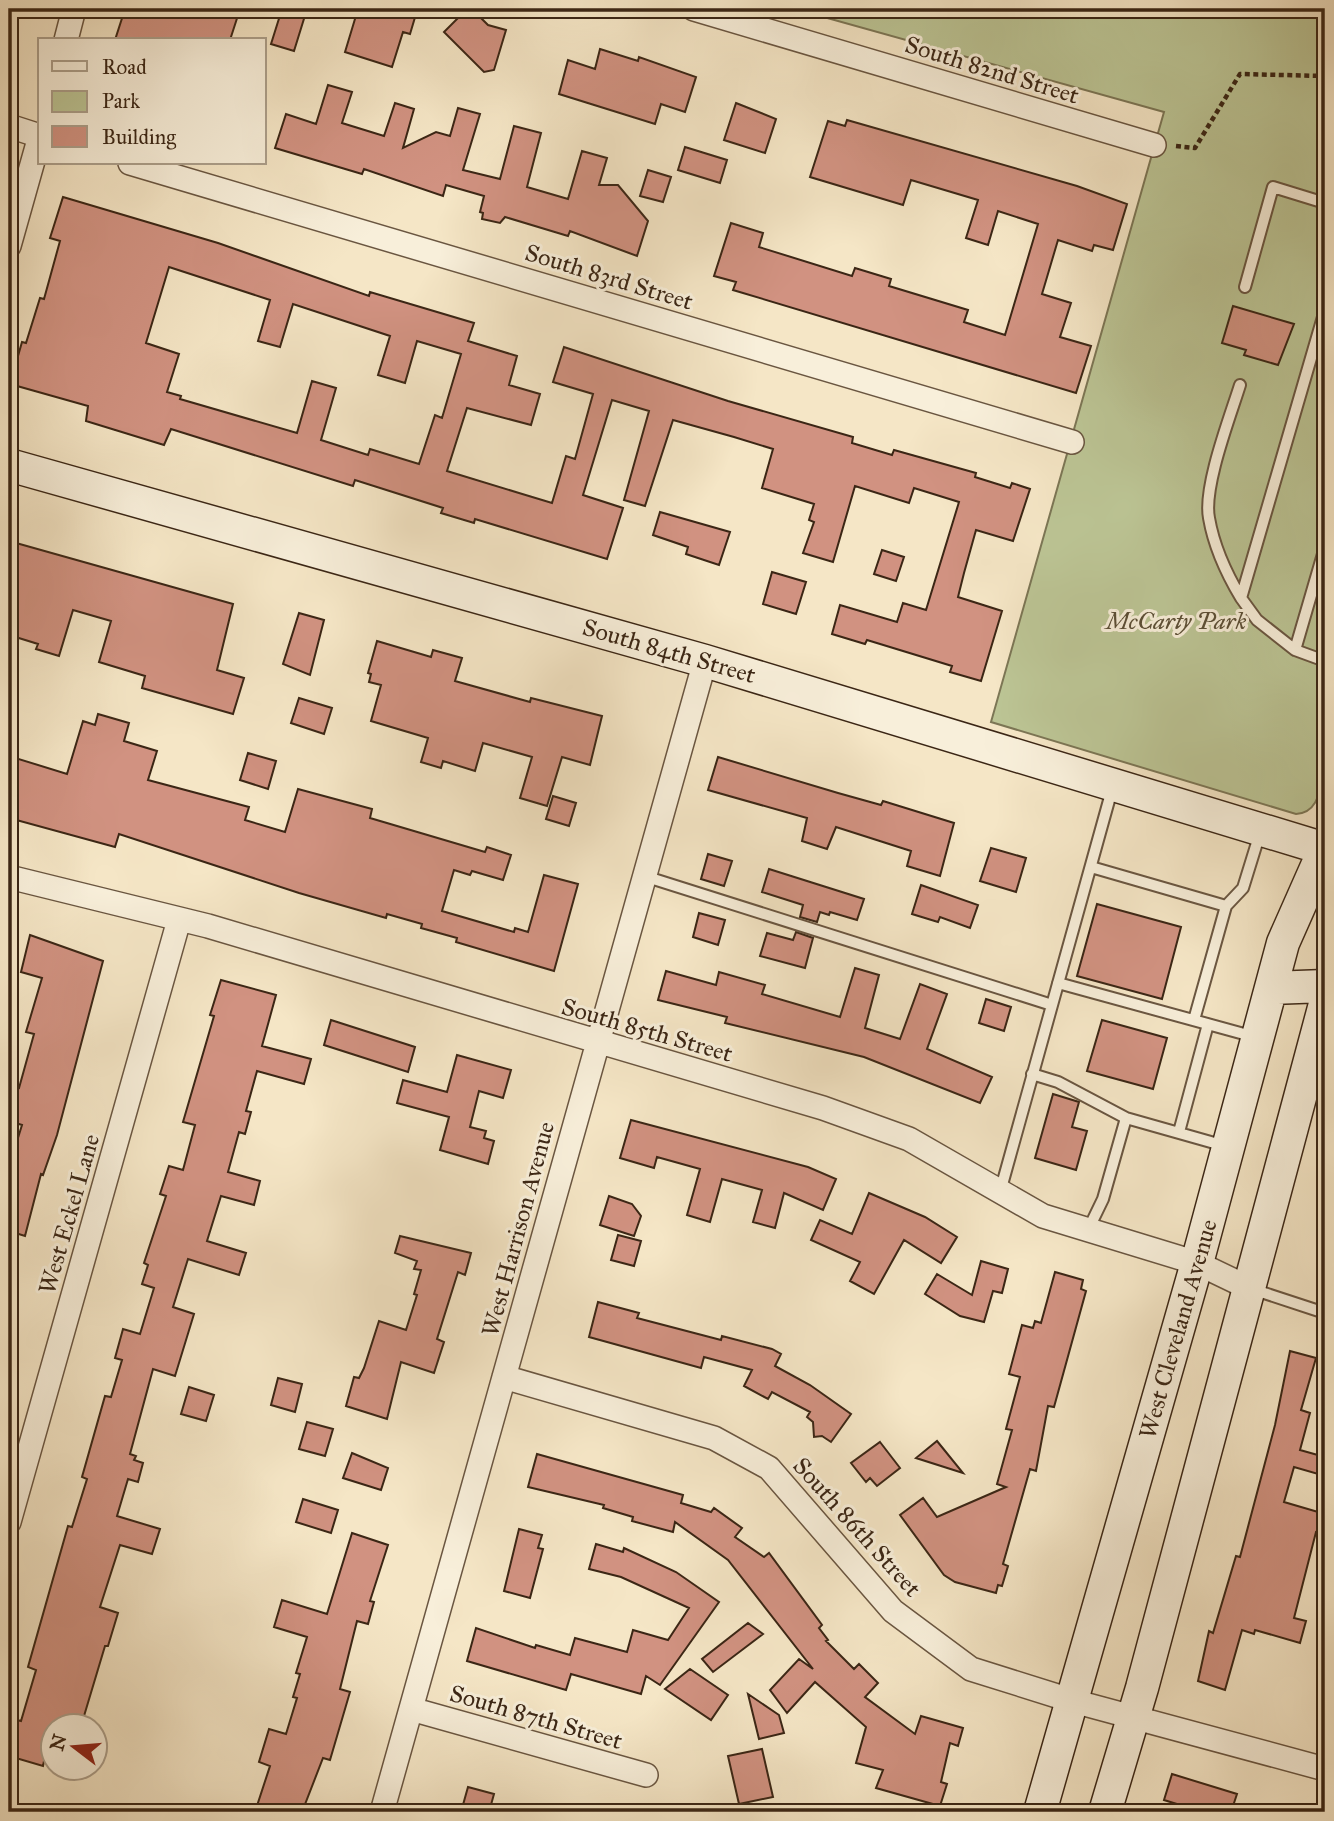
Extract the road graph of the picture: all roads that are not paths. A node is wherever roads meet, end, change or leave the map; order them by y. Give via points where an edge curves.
1 (74, 9) edge
2 (694, 9) edge
3 (67, 38) edge
4 (9, 126) edge
5 (38, 135) edge
6 (38, 143) edge
7 (1154, 145) road end
8 (133, 164) edge
9 (1325, 203) edge
10 (9, 246) edge
11 (1245, 287) dead end
12 (1325, 310) edge
13 (1240, 385) dead end
14 (1072, 442) dead end
15 (9, 464) edge
16 (1325, 547) edge
17 (1241, 598) junction
18 (1295, 650) junction
19 (705, 661) junction
20 (1325, 662) edge
21 (1113, 785) junction
22 (1261, 829) junction
23 (1325, 848) edge
24 (1091, 867) junction
25 (644, 876) junction
26 (9, 877) edge
27 (1226, 906) junction
28 (179, 920) junction
29 (1058, 983) junction
30 (1325, 986) edge
31 (1271, 988) junction
32 (1325, 1004) edge
33 (1052, 1005) junction
34 (1194, 1020) junction
35 (1209, 1024) junction
36 (1257, 1038) junction
37 (596, 1042) junction
38 (1032, 1074) junction
39 (1126, 1118) junction
40 (1179, 1132) junction
41 (1228, 1146) junction
42 (1000, 1192) junction
43 (1087, 1232) junction
44 (1197, 1263) junction
45 (1249, 1287) junction
46 (1325, 1313) edge
47 (504, 1377) junction
48 (9, 1522) edge
49 (1073, 1701) junction
50 (411, 1709) junction
51 (1133, 1717) junction
52 (1325, 1769) edge
53 (646, 1775) dead end
54 (382, 1812) edge
55 (1040, 1812) edge
56 (1105, 1812) edge

1 - 3 street
2 - 7 street, South 82nd Street
4 - 5 street
6 - 10 street
8 - 14 street, South 83rd Street
9 - 11 lane via 1273,187
12 - 17 lane
13 - 17 lane via 1214,473 1208,515 1224,570
15 - 19 street, South 84th Street
16 - 18 lane
17 - 18 lane via 1257,620
18 - 20 lane
19 - 21 street, South 84th Street
19 - 25 street, West Harrison Avenue
21 - 22 street, South 84th Street
21 - 24 lane
22 - 23 street, South 84th Street
22 - 27 lane via 1243,888
23 - 31 street, West Cleveland Avenue via 1283,943
24 - 27 lane
24 - 29 lane
25 - 33 lane
25 - 37 street, West Harrison Avenue
26 - 28 street, South 85th Street
27 - 34 lane
28 - 37 street, South 85th Street
28 - 48 street, West Eckel Lane
29 - 33 lane
29 - 34 lane
30 - 31 street
31 - 36 street, West Cleveland Avenue
32 - 45 street
33 - 38 lane
34 - 35 lane
35 - 36 lane
35 - 40 lane
36 - 41 street, West Cleveland Avenue
37 - 42 street, South 85th Street via 823,1108 909,1139
37 - 47 street, West Harrison Avenue
38 - 39 lane via 1058,1082
38 - 42 lane
39 - 40 lane
39 - 43 lane via 1103,1199
40 - 41 lane
41 - 44 street, West Cleveland Avenue
42 - 43 street, South 85th Street via 1043,1216
43 - 44 street, South 85th Street
44 - 45 street, South 85th Street
44 - 49 street, West Cleveland Avenue
45 - 46 lane
45 - 51 street
47 - 49 street, South 86th Street via 714,1438 769,1468 893,1611 971,1669
47 - 50 street, West Harrison Avenue
49 - 51 street, South 86th Street
49 - 55 street, West Cleveland Avenue
50 - 53 street, South 87th Street
50 - 54 street, West Harrison Avenue
51 - 52 street, South 86th Street
51 - 56 street

